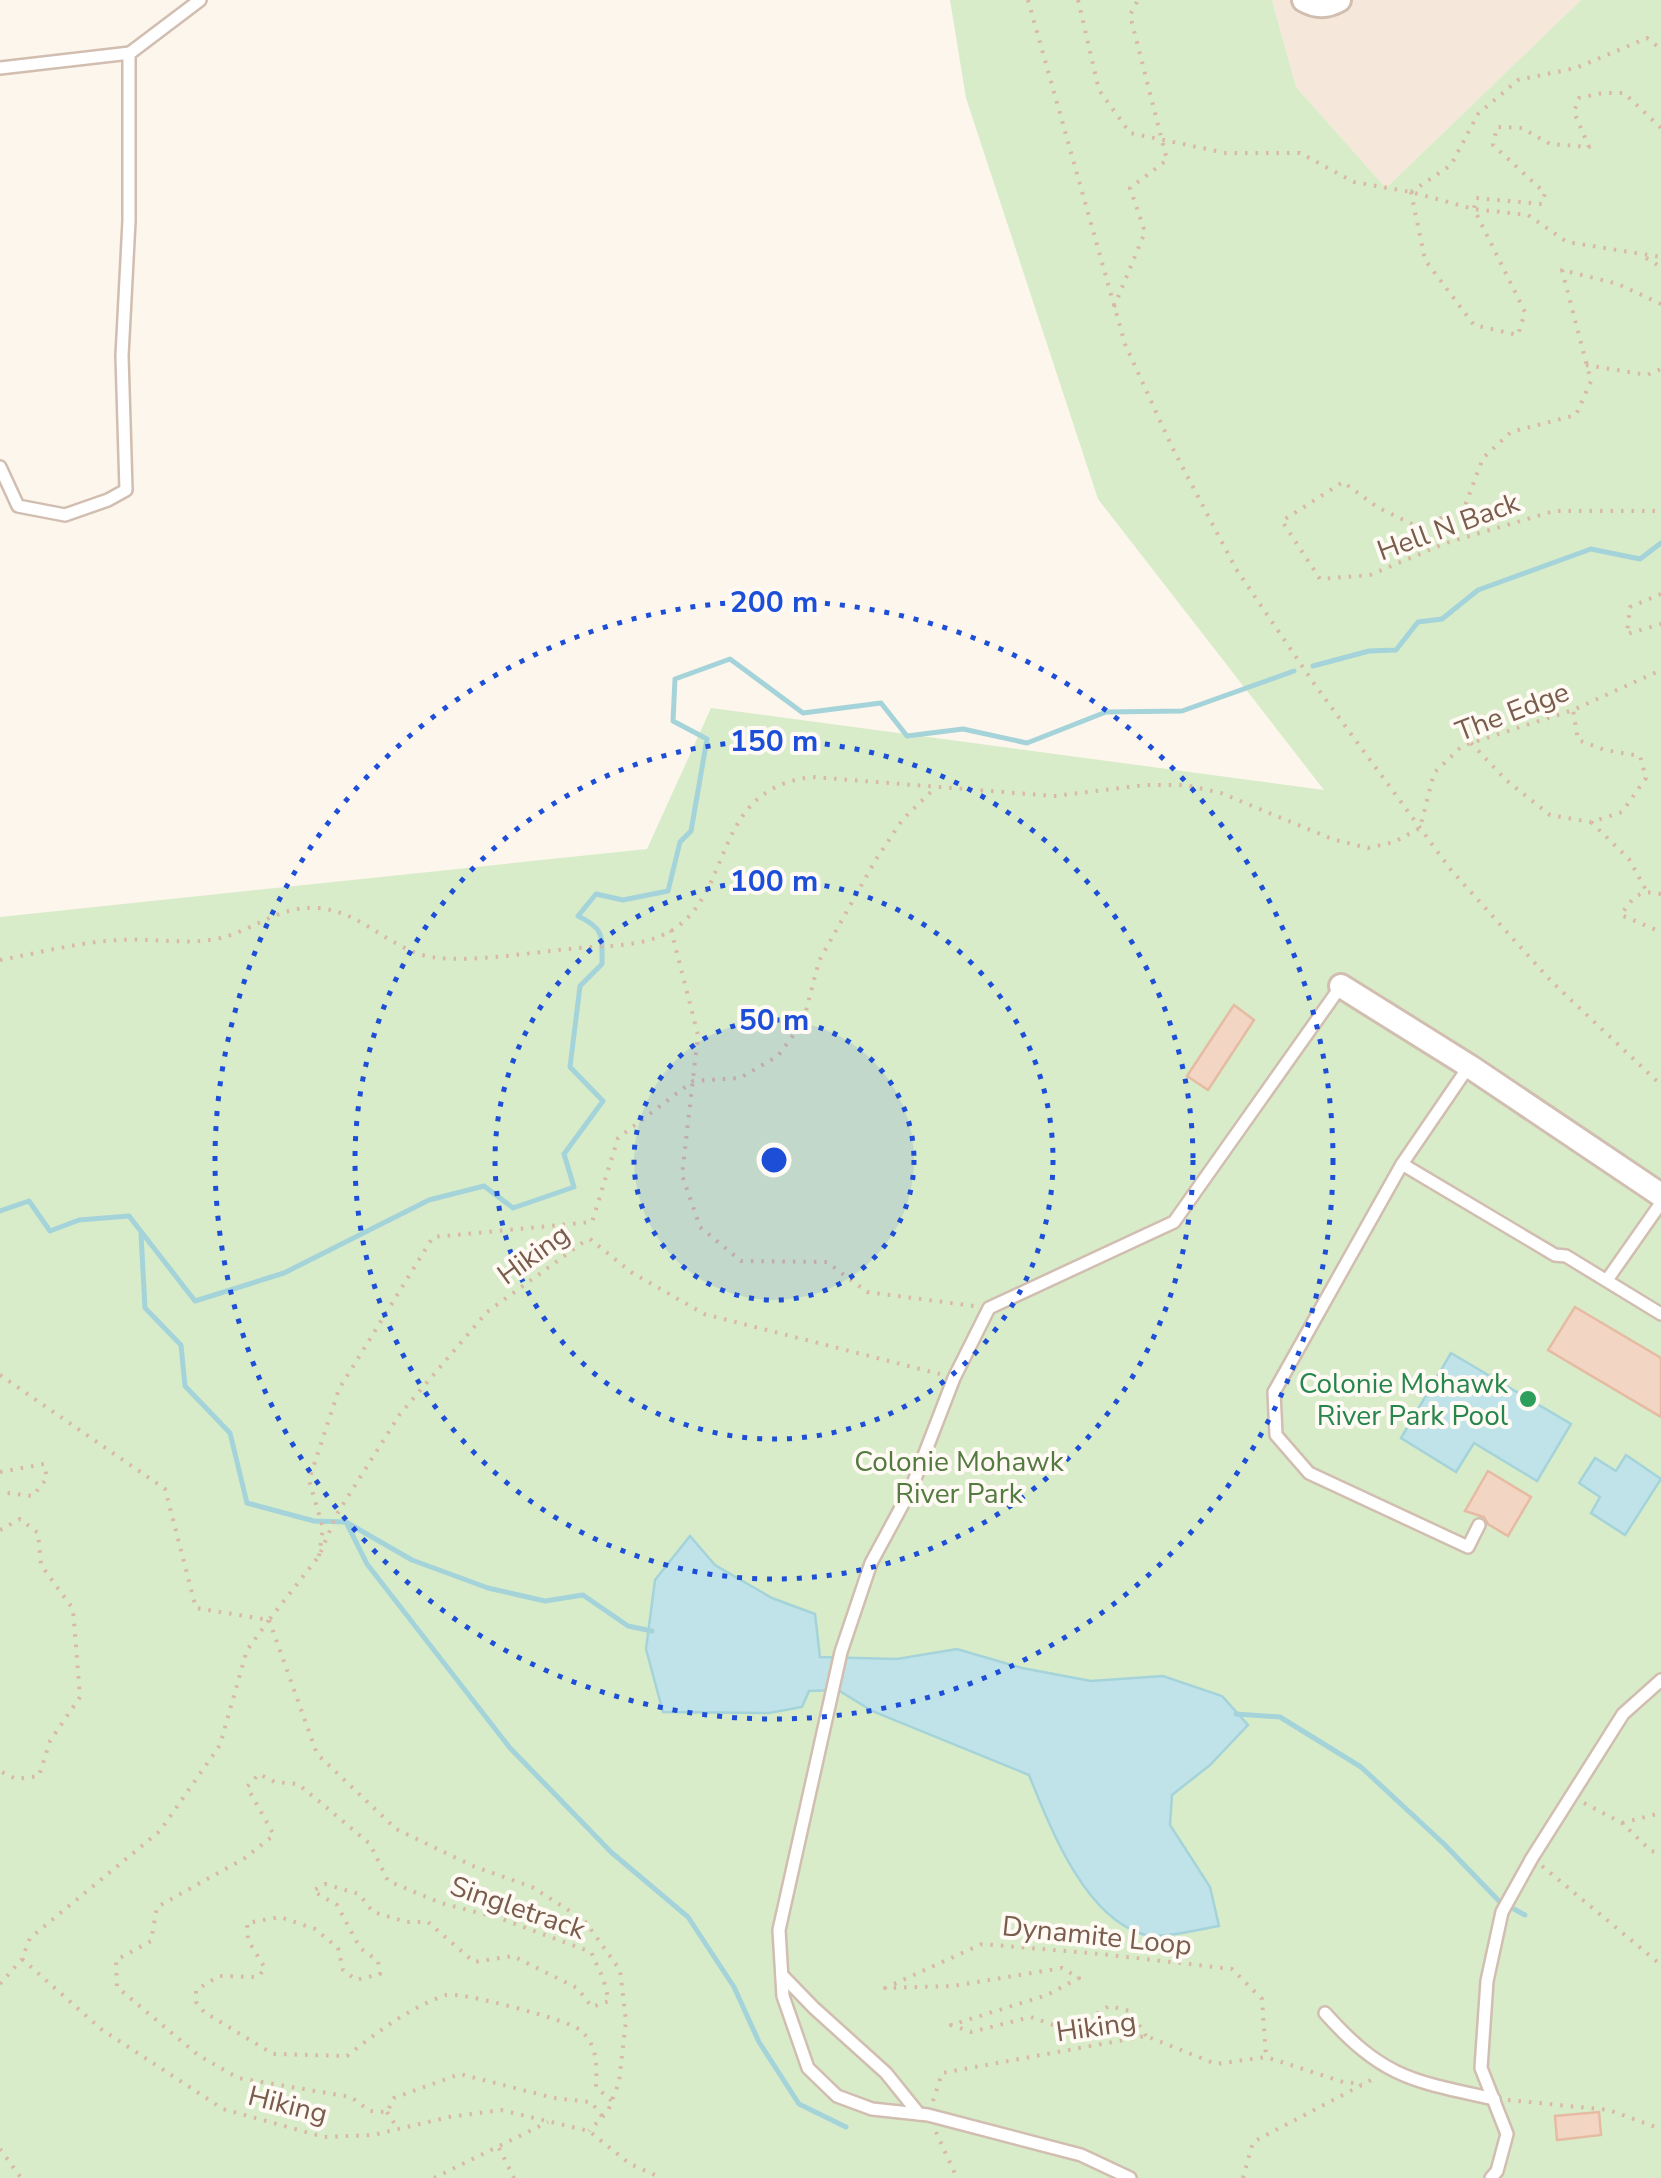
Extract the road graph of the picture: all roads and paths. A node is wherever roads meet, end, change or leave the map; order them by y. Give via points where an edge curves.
1 (200, 0) edge
2 (1028, 0) edge
3 (1078, 0) edge
4 (1138, 0) edge
5 (1304, 0) edge
6 (1338, 0) edge
7 (1661, 48) edge
8 (129, 54) junction
9 (0, 68) edge
10 (1661, 128) edge
11 (1161, 139) junction
12 (1411, 192) junction
13 (1474, 209) junction
14 (1642, 255) junction
15 (1661, 256) edge
16 (1661, 266) edge
17 (1661, 304) edge
18 (1114, 307) junction
19 (1586, 365) junction
20 (1661, 370) edge
21 (0, 467) edge
22 (1661, 512) edge
23 (1661, 594) edge
24 (1661, 624) edge
25 (1661, 670) edge
26 (1574, 710) junction
27 (1471, 743) junction
28 (936, 787) junction
29 (1591, 822) junction
30 (1420, 828) junction
31 (1646, 890) junction
32 (1661, 894) edge
33 (672, 930) junction
34 (1661, 932) edge
35 (0, 960) edge
36 (1342, 986) joint
37 (1469, 1066) junction
38 (692, 1081) junction
39 (1661, 1086) edge
40 (1402, 1164) junction
41 (1661, 1195) edge
42 (1661, 1203) edge
43 (592, 1222) junction
44 (589, 1238) junction
45 (1606, 1280) junction
46 (989, 1308) junction
47 (1661, 1314) edge
48 (0, 1374) edge
49 (954, 1378) junction
50 (0, 1472) edge
51 (0, 1492) edge
52 (1479, 1526) dead end
53 (0, 1530) edge
54 (319, 1556) junction
55 (269, 1620) junction
56 (1661, 1680) edge
57 (0, 1771) edge
58 (1571, 1796) junction
59 (1661, 1813) edge
60 (1622, 1823) junction
61 (1661, 1853) edge
62 (1532, 1858) junction
63 (22, 1960) junction
64 (1661, 1966) edge
65 (782, 1974) junction
66 (0, 1984) edge
67 (1325, 2013) dead end
68 (1146, 2036) junction
69 (1266, 2056) junction
70 (1391, 2071) junction
71 (1362, 2084) junction
72 (1494, 2099) junction
73 (612, 2102) junction
74 (387, 2112) junction
75 (924, 2115) junction
76 (602, 2116) junction
77 (548, 2122) junction
78 (1661, 2128) edge
79 (398, 2129) junction
80 (590, 2131) junction
81 (499, 2148) junction
82 (0, 2149) edge
83 (21, 2178) edge
84 (434, 2178) edge
85 (514, 2178) edge
86 (662, 2178) edge
87 (957, 2178) edge
88 (1130, 2178) edge
89 (1243, 2178) edge
90 (1491, 2178) edge

1 - 8 lane
2 - 18 path
3 - 11 path via 1099,90 1130,133
4 - 11 path via 1130,15
5 - 6 street
7 - 12 path via 1646,38 1576,68 1518,80 1478,114 1452,166
8 - 9 lane
8 - 21 lane via 126,490 65,515 18,506
10 - 13 path via 1624,94 1602,92 1579,98 1574,112 1589,147 1550,144 1522,128 1497,127 1493,145 1545,193 1542,204 1476,198
11 - 12 path via 1226,153 1300,153 1354,182
11 - 18 path via 1167,160 1130,188 1144,232
12 - 13 path
12 - 13 path via 1426,260 1474,325 1518,335 1525,312
13 - 14 path via 1528,215 1566,242
14 - 15 path
14 - 16 path
17 - 19 path, Hell N Back via 1562,270
18 - 30 path via 1172,447 1236,570
19 - 20 path via 1647,375
19 - 22 path, Hell N Back via 1591,381 1576,415 1511,432 1483,458 1463,511 1416,526 1343,482 1282,521 1320,579 1370,575 1446,542 1554,511
23 - 24 path via 1630,607 1627,634
25 - 26 path, The Edge
26 - 27 path, The Edge
26 - 29 path via 1578,740 1640,756 1646,778 1622,812
27 - 29 path via 1550,815
27 - 30 path, The Edge via 1434,774
28 - 30 path via 1054,796 1186,785 1368,848
28 - 33 path via 813,776 760,794 744,812 705,896
28 - 38 path via 903,819 875,861 819,961 802,1022 778,1056 740,1078
29 - 31 path via 1629,859
30 - 39 path via 1496,922
31 - 32 path
31 - 34 path via 1621,914
33 - 35 path via 618,944 434,957 395,943 358,918 308,907 214,940 116,940
33 - 38 path via 698,1035
36 - 37 street
36 - 46 lane via 1174,1222
37 - 40 lane
37 - 41 street
38 - 43 path via 618,1138
38 - 46 path via 682,1174 700,1228 741,1260 827,1262 867,1292
40 - 45 lane
40 - 52 lane via 1274,1392 1276,1435 1310,1472 1468,1547
42 - 45 lane
43 - 44 path
43 - 54 path via 433,1237 339,1389 310,1480 323,1528
44 - 49 path, Hiking via 631,1272 704,1314
44 - 54 path, Hiking via 487,1312 400,1414 337,1514
45 - 47 lane
46 - 49 lane
48 - 55 path via 165,1489 196,1608
49 - 65 lane via 911,1489 871,1563 841,1652 779,1930
50 - 51 path via 44,1464 47,1478 33,1496
53 - 57 path via 20,1520 38,1532 41,1565 73,1610 80,1697 50,1741 39,1776 16,1779
54 - 55 path, Hiking
55 - 63 path, Hiking via 247,1650 220,1744 160,1831 30,1938
55 - 73 path via 317,1754 396,1829 532,1888 584,1920 620,1970 626,2022
56 - 58 lane via 1623,1714
58 - 60 path
58 - 62 lane
59 - 60 path
60 - 61 path
62 - 64 path
62 - 72 lane via 1502,1912 1487,1981 1481,2068
63 - 66 path, Hiking
63 - 79 path, Hiking via 101,2030 224,2109 324,2137
65 - 75 lane
65 - 75 lane via 808,2068 837,2096 872,2109
67 - 70 lane via 1360,2051
68 - 69 path, Hiking via 1216,2064
68 - 69 path, Dynamite Loop via 1130,2011 1109,2006 1070,2031 1031,2017 971,2032 951,2025 1047,1996 1079,1978 1062,1968 953,1986 885,1988 982,1944 1232,1969 1262,1999
68 - 75 path, Hiking via 942,2073
69 - 71 path, Hiking
70 - 71 path
70 - 72 lane
71 - 89 path via 1252,2142
72 - 78 path via 1587,2106
72 - 90 lane via 1507,2134
73 - 74 path, Singletrack via 596,2088 594,2046 578,2028 510,2006 450,1993 386,2025 348,2056 272,2054 204,2012 196,1990 219,1976 258,1977 265,1968 248,1940 248,1923 280,1917 316,1929 338,1948 343,1970 356,1980 380,1974 378,1961 360,1948 337,1905 313,1891 326,1884 359,1894 373,1912 428,1922 474,1962 513,1956 577,1988 592,2007 608,2001 590,1952 388,1881 370,1844 326,1807 298,1784 259,1774 247,1787 274,1835 157,1907 151,1941 116,1960 118,1987 198,2056 238,2078 351,2096 370,2111
73 - 76 path
74 - 76 path via 394,2098 460,2074 591,2102
74 - 79 path
75 - 87 path
75 - 88 lane via 1081,2155
76 - 80 path
77 - 79 path, Hiking via 501,2110
77 - 80 path, Hiking
77 - 81 path
80 - 86 path, Hiking via 630,2164
81 - 84 path
81 - 85 path
82 - 83 path

